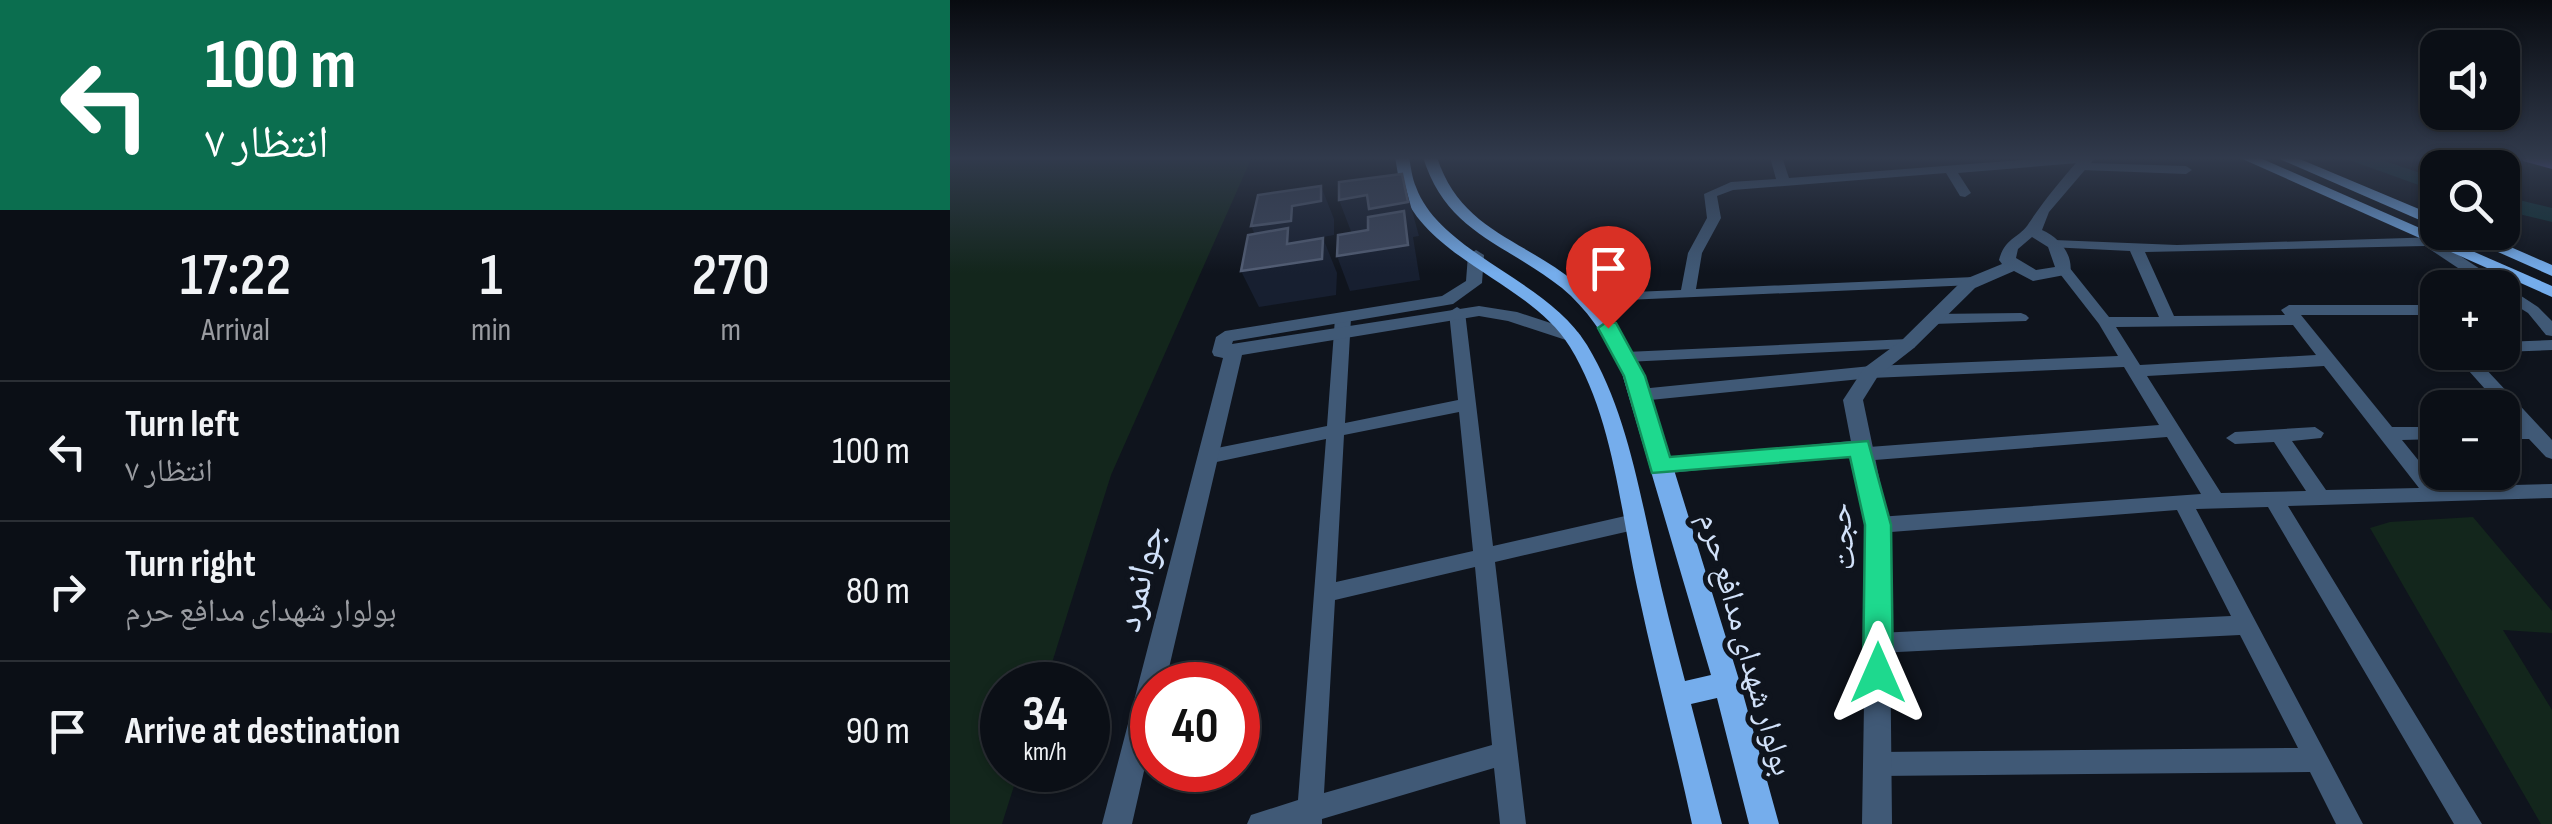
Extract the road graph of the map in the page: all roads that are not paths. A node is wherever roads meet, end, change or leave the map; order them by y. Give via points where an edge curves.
1 (1409, 195) edge
2 (1448, 195) edge
3 (1710, 195) edge
4 (2056, 195) edge
5 (2329, 195) edge
6 (2372, 195) edge
7 (2420, 216) edge
8 (2033, 232) junction
9 (2420, 236) edge
10 (2420, 242) edge
11 (2054, 244) junction
12 (2136, 248) junction
13 (2445, 250) edge
14 (2453, 250) edge
15 (2503, 250) edge
16 (1476, 255) junction
17 (2012, 266) junction
18 (2064, 270) junction
19 (2473, 270) edge
20 (2552, 271) edge
21 (1974, 282) junction
22 (2552, 292) edge
23 (1688, 295) junction
24 (1585, 299) junction
25 (2520, 302) edge
26 (2520, 310) edge
27 (2533, 310) junction
28 (2420, 311) edge
29 (1457, 312) junction
30 (2293, 315) junction
31 (2021, 318) dead end
32 (1933, 319) junction
33 (2105, 322) junction
34 (2170, 322) junction
35 (1343, 325) junction
36 (1572, 336) junction
37 (2550, 343) edge
38 (1908, 344) junction
39 (2520, 345) edge
40 (1626, 358) junction
41 (2328, 360) junction
42 (2132, 366) junction
43 (2477, 370) edge
44 (1870, 372) junction
45 (1640, 395) junction
46 (1467, 404) junction
47 (2172, 430) junction
48 (1336, 431) junction
49 (2520, 432) edge
50 (2534, 432) junction
51 (2314, 433) dead end
52 (2420, 433) edge
53 (2387, 434) junction
54 (2279, 435) junction
55 (2235, 438) dead end
56 (1861, 451) junction
57 (2552, 452) edge
58 (1207, 457) junction
59 (1661, 466) junction
60 (2552, 491) edge
61 (2435, 494) junction
62 (2320, 498) junction
63 (2273, 499) junction
64 (2216, 500) junction
65 (2183, 502) junction
66 (1634, 522) junction
67 (1878, 525) junction
68 (1484, 557) junction
69 (1325, 593) junction
70 (2246, 625) junction
71 (1878, 643) junction
72 (1727, 682) junction
73 (1677, 694) junction
74 (1506, 753) junction
75 (2316, 760) junction
76 (1878, 764) junction
77 (1309, 817) edge
78 (1118, 824) edge
79 (1260, 824) edge
80 (1513, 824) edge
81 (1708, 824) edge
82 (1764, 824) edge
83 (1878, 824) edge
84 (2350, 824) edge
85 (2469, 824) edge

1 - 16 main road via 1424,218
2 - 24 main road, بولوار شهدای مدافع حرم via 1476,226
3 - 23 street via 1714,218 1695,252
4 - 8 street
5 - 9 main road
6 - 7 main road
8 - 11 street
8 - 17 street via 2010,247
10 - 12 street
11 - 12 street
11 - 18 street
12 - 34 street
13 - 19 street
14 - 22 main road
15 - 20 main road
16 - 35 street, جوانمرد via 1474,283 1447,300
16 - 36 main road via 1537,298
17 - 18 street via 2032,276
17 - 21 street
18 - 33 street
21 - 23 street
21 - 32 street
23 - 24 street
24 - 40 main road, بولوار شهدای مدافع حرم
25 - 27 street
26 - 27 street
27 - 37 street
28 - 30 street
29 - 35 street, جوانمرد
29 - 36 street, جوانمرد via 1512,316
29 - 46 street
30 - 34 street
30 - 41 street
31 - 32 street
32 - 38 street
33 - 34 street
33 - 42 street
35 - 48 street
35 - 58 street, جوانمرد via 1225,338 1221,352 1234,350
36 - 66 main road via 1596,384
37 - 39 street
38 - 40 street
38 - 44 street
40 - 45 main road, بولوار شهدای مدافع حرم
41 - 42 street
41 - 53 street
42 - 44 street
42 - 47 street
43 - 50 street
44 - 45 street
44 - 56 street, حجت via 1852,400
45 - 59 main road, بولوار شهدای مدافع حرم
46 - 48 street
46 - 68 street
47 - 56 street
47 - 64 street
48 - 58 street
48 - 69 street
49 - 50 street
50 - 57 street
51 - 54 street
52 - 53 street
53 - 61 street
54 - 55 street
54 - 62 street
56 - 59 street
56 - 67 street, حجت
58 - 78 street, جوانمرد
59 - 72 main road, بولوار شهدای مدافع حرم
60 - 61 street
61 - 62 street
62 - 63 street
63 - 64 street
63 - 85 street
64 - 65 street
65 - 67 street
65 - 70 street
66 - 68 street
66 - 73 main road
67 - 71 street, حجت
68 - 69 street
68 - 74 street
69 - 77 street
70 - 71 street
70 - 75 street
71 - 76 street, حجت
72 - 73 main road
72 - 82 main road, بولوار شهدای مدافع حرم
73 - 81 main road
74 - 77 street
74 - 80 street
75 - 76 street
75 - 84 street
76 - 83 street, حجت
77 - 79 street

